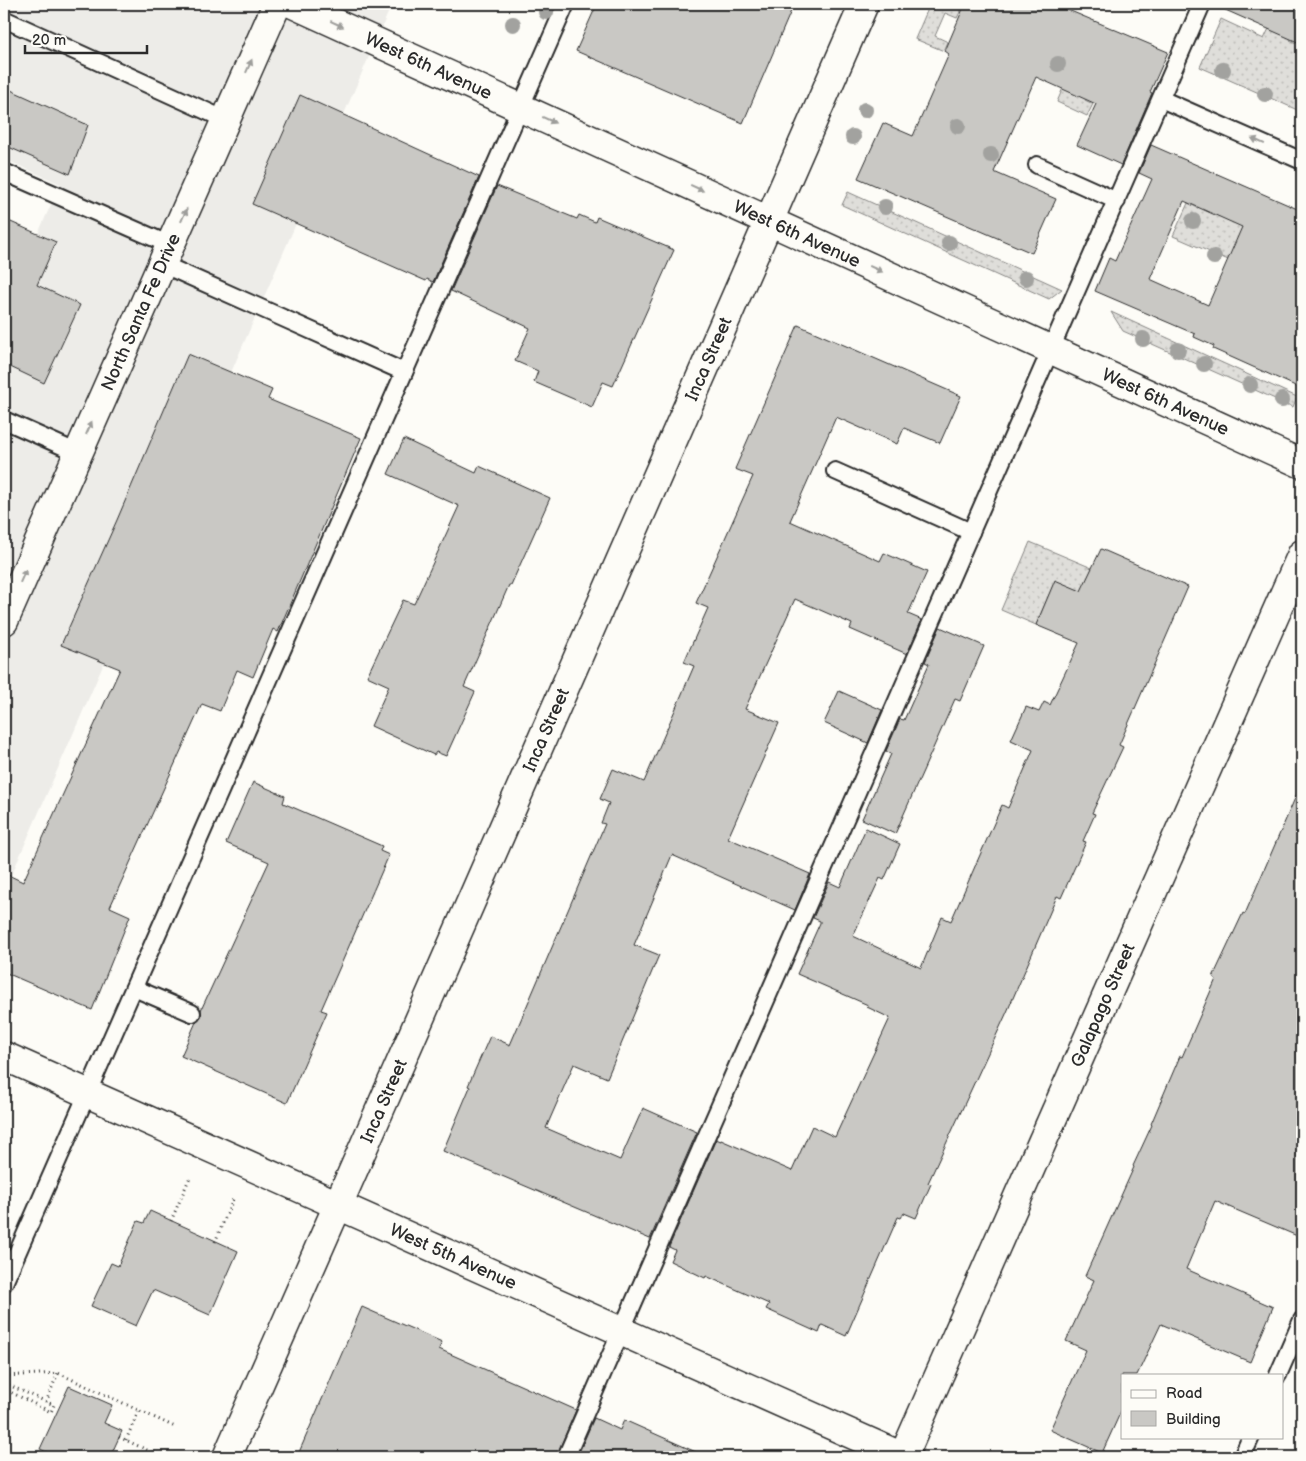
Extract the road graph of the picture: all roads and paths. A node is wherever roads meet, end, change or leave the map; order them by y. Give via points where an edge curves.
1 (277, 4) edge
2 (293, 4) edge
3 (566, 4) edge
4 (864, 4) edge
5 (1202, 4) edge
6 (4, 19) edge
7 (1161, 99) junction
8 (520, 107) junction
9 (226, 120) junction
10 (1302, 161) edge
11 (1037, 165) dead end
12 (4, 172) edge
13 (1116, 201) junction
14 (769, 221) junction
15 (166, 254) junction
16 (1051, 350) junction
17 (404, 372) junction
18 (4, 420) edge
19 (78, 453) junction
20 (1302, 464) edge
21 (835, 472) dead end
22 (971, 532) junction
23 (1302, 554) edge
24 (4, 621) edge
25 (134, 988) junction
26 (192, 1013) dead end
27 (4, 1056) edge
28 (87, 1093) junction
29 (193, 1172) dead end
30 (236, 1191) dead end
31 (338, 1205) junction
32 (171, 1221) dead end
33 (215, 1242) dead end
34 (4, 1283) edge
35 (1302, 1320) edge
36 (622, 1332) junction
37 (58, 1373) junction
38 (1278, 1374) edge
39 (4, 1376) edge
40 (4, 1383) edge
41 (4, 1390) edge
42 (46, 1402) junction
43 (139, 1410) junction
44 (175, 1427) dead end
45 (119, 1437) dead end
46 (1251, 1438) edge
47 (126, 1440) junction
48 (162, 1457) edge
49 (227, 1457) edge
50 (566, 1457) edge
51 (903, 1457) edge
52 (1242, 1457) edge

9 -> 1 street, North Santa Fe Drive
2 -> 8 street, West 6th Avenue
3 - 8 lane
4 - 14 street, Inca Street
5 - 7 lane
6 - 9 lane
10 -> 7 lane
7 - 13 lane
8 -> 14 street, West 6th Avenue
8 - 17 lane
15 -> 9 street, North Santa Fe Drive
11 - 13 lane
12 - 15 lane
13 - 16 lane
14 -> 16 street, West 6th Avenue
14 - 31 street, Inca Street
15 - 17 lane
19 -> 15 street, North Santa Fe Drive
16 - 20 street, West 6th Avenue
16 - 22 lane
17 - 25 lane
18 - 19 lane
24 -> 19 street, North Santa Fe Drive
21 - 22 lane
22 - 36 lane
23 - 51 street, Galapago Street
25 - 26 lane
25 - 28 lane
27 - 28 street, West 5th Avenue
28 - 31 street, West 5th Avenue
28 - 34 lane
29 - 32 path
30 - 33 path
31 - 36 street, West 5th Avenue
31 - 49 street, Inca Street
35 - 38 lane
36 - 50 lane
36 - 51 street, West 5th Avenue
37 - 39 path
37 - 42 path
37 - 43 path
40 - 42 path
41 - 42 path via 51,1412 54,1406
43 - 44 path
43 - 47 path
45 - 47 path
46 - 52 lane
47 - 48 path

